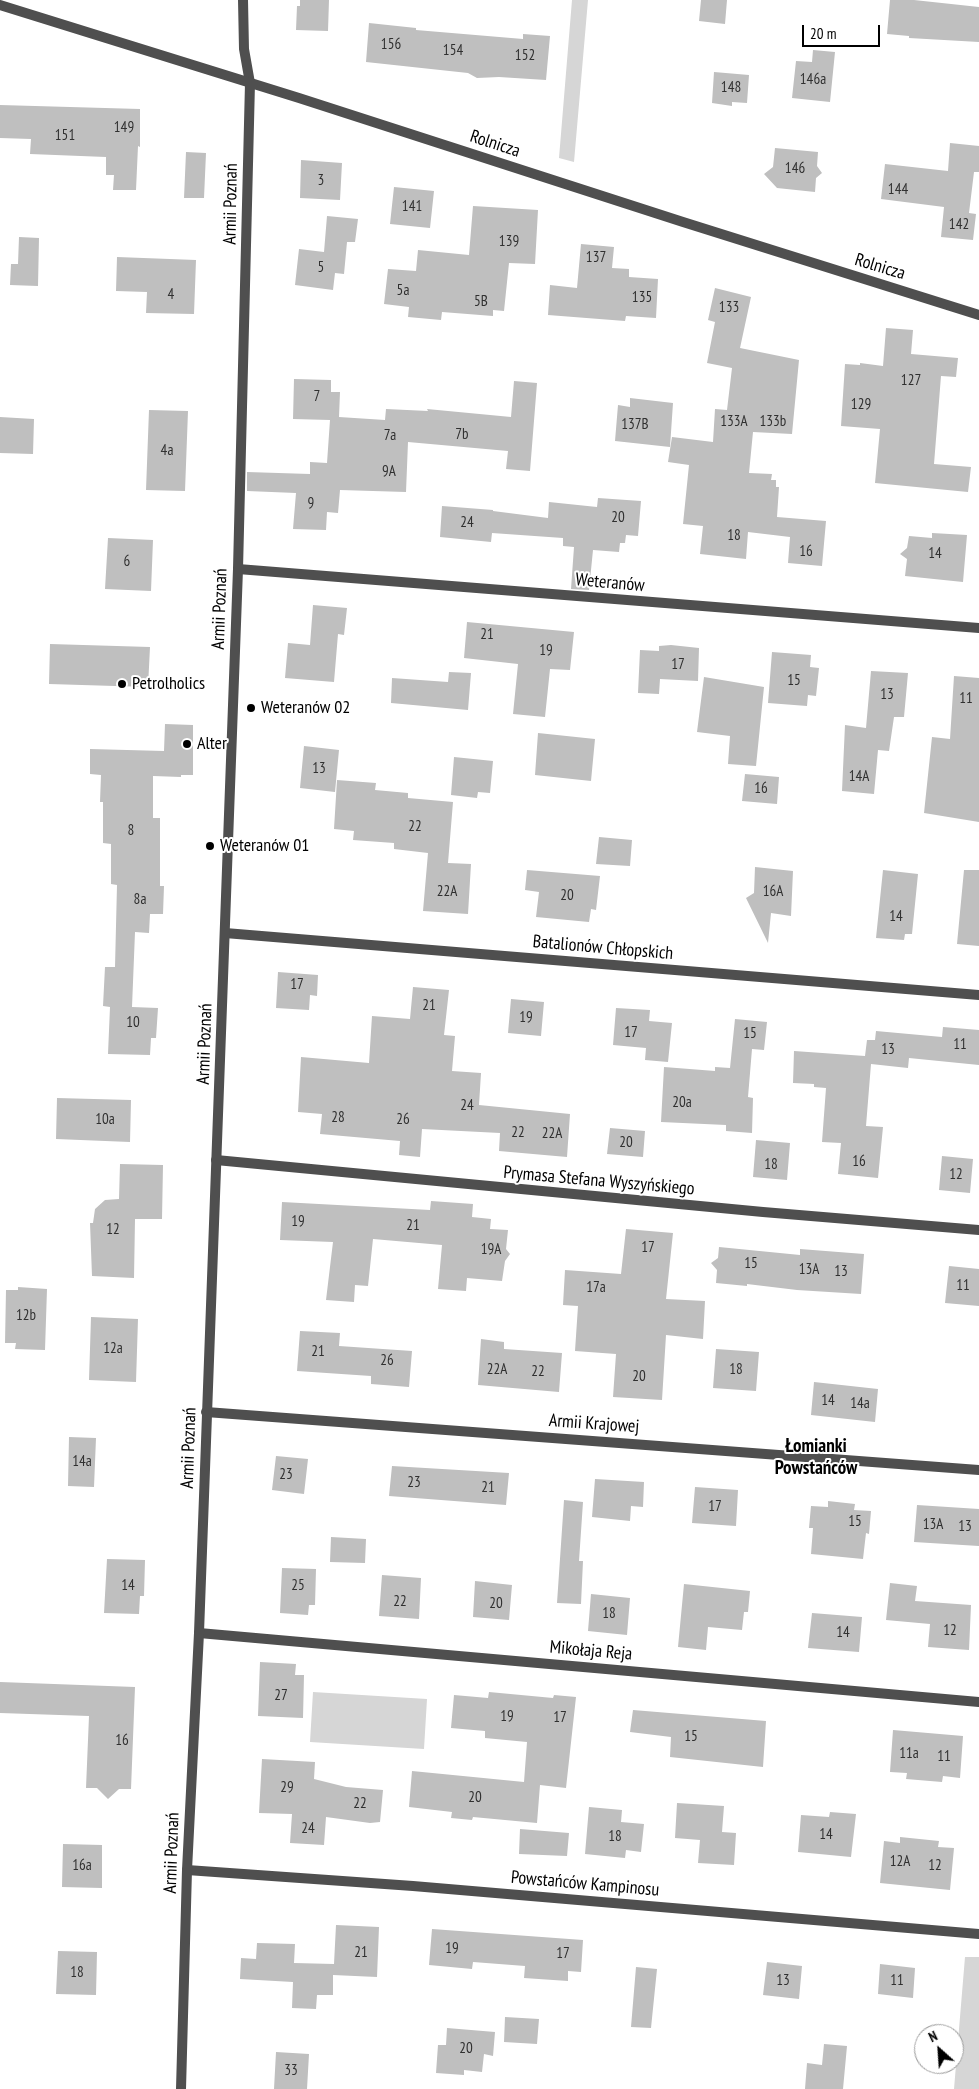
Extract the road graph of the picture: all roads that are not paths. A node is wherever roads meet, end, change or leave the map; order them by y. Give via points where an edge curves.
1 (243, 0) edge
2 (0, 5) edge
3 (250, 83) junction
4 (979, 315) edge
5 (238, 569) junction
6 (979, 628) edge
7 (225, 933) junction
8 (979, 995) edge
9 (216, 1160) junction
10 (979, 1230) edge
11 (206, 1412) junction
12 (979, 1470) edge
13 (199, 1633) junction
14 (979, 1702) edge
15 (187, 1870) junction
16 (979, 1934) edge
17 (181, 2089) edge

1 - 3 street, Armii Poznań via 244,49
2 - 3 street, Rolnicza
3 - 4 street, Rolnicza
3 - 5 street, Armii Poznań
5 - 6 street, Weteranów
5 - 7 street, Armii Poznań
7 - 8 street, Batalionów Chłopskich
7 - 9 street, Armii Poznań
9 - 10 street, Prymasa Stefana Wyszyńskiego
9 - 11 street, Armii Poznań
11 - 12 street, Armii Krajowej
11 - 13 street, Armii Poznań
13 - 14 street, Mikołaja Reja
13 - 15 street, Armii Poznań
15 - 16 street, Powstańców Kampinosu
15 - 17 street, Armii Poznań

